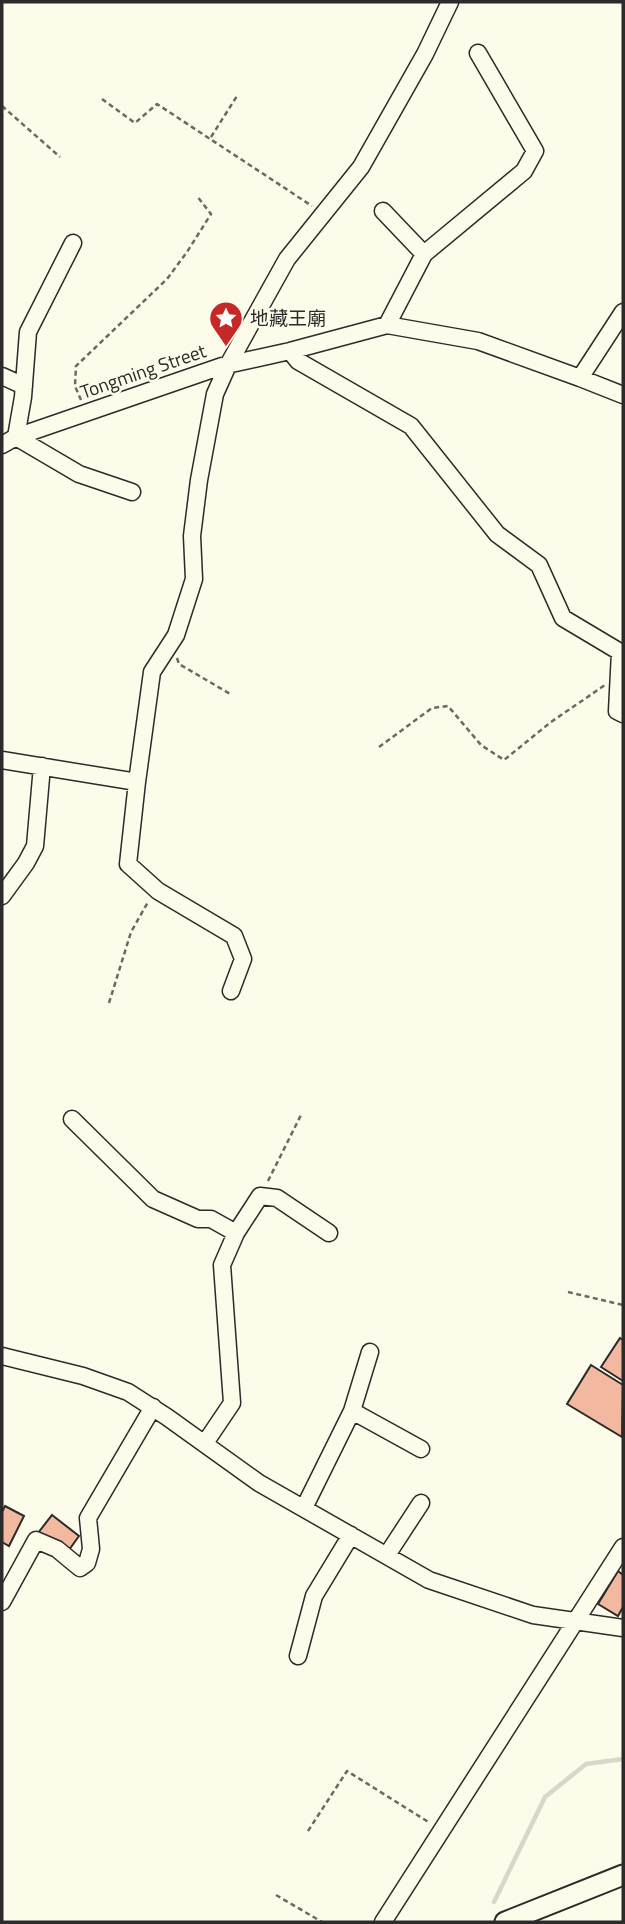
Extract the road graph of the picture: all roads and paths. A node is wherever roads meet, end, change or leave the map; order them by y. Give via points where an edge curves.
1 (450, 2) edge
2 (478, 52) dead end
3 (237, 96) dead end
4 (102, 99) dead end
5 (2, 106) edge
6 (210, 138) junction
7 (60, 157) dead end
8 (197, 196) dead end
9 (383, 211) dead end
10 (324, 213) junction
11 (73, 243) dead end
12 (424, 254) junction
13 (623, 312) edge
14 (387, 325) junction
15 (290, 351) junction
16 (228, 365) junction
17 (2, 376) edge
18 (580, 377) junction
19 (24, 386) junction
20 (623, 395) edge
21 (86, 413) junction
22 (9, 441) edge
23 (132, 492) dead end
24 (174, 638) junction
25 (619, 675) junction
26 (232, 695) dead end
27 (623, 714) edge
28 (379, 747) dead end
29 (2, 760) edge
30 (42, 766) junction
31 (137, 782) junction
32 (156, 889) junction
33 (2, 896) edge
34 (232, 991) dead end
35 (109, 1003) dead end
36 (301, 1115) dead end
37 (72, 1119) dead end
38 (260, 1196) junction
39 (236, 1233) junction
40 (329, 1233) dead end
41 (568, 1292) dead end
42 (623, 1305) edge
43 (370, 1352) dead end
44 (2, 1356) edge
45 (153, 1408) junction
46 (352, 1411) junction
47 (205, 1444) junction
48 (421, 1449) dead end
49 (421, 1503) dead end
50 (304, 1508) junction
51 (351, 1535) junction
52 (623, 1547) edge
53 (387, 1555) junction
54 (2, 1602) edge
55 (577, 1620) junction
56 (623, 1628) edge
57 (298, 1656) dead end
58 (308, 1831) dead end
59 (442, 1831) junction
60 (623, 1875) edge
61 (276, 1895) dead end
62 (322, 1922) edge
63 (383, 1922) edge
64 (505, 1922) edge

1 - 10 street via 361,167
2 - 12 street via 535,151 524,171
3 - 6 path
4 - 6 path via 135,123 158,104
5 - 7 path
6 - 10 path
8 - 21 path via 211,214 187,251 167,279 76,366 75,386
9 - 12 street
10 - 16 street via 287,259
11 - 19 street via 28,332
12 - 14 street
13 - 18 street
14 - 15 street, Tongming Street
14 - 18 street, Tongming Street via 478,341
15 - 16 street, Tongming Street
15 - 25 street via 298,362 411,426 497,534 540,565 563,618 620,652
16 - 21 street, Tongming Street
16 - 24 street via 215,394 199,480 192,536 194,579
17 - 19 street
18 - 20 street, Tongming Street
19 - 22 street
21 - 22 street, Tongming Street
22 - 23 street via 79,474
24 - 26 path via 179,664
24 - 31 street via 152,671
25 - 27 street via 617,712
25 - 28 path via 505,760 481,745 448,706 432,708
29 - 30 street
30 - 31 street
30 - 33 street via 34,846
31 - 32 street via 128,864
32 - 34 street via 234,936 243,959
32 - 35 path via 131,932
36 - 38 path
37 - 39 street via 153,1199
38 - 39 street
38 - 40 street via 277,1198
39 - 47 street via 222,1265 232,1403
41 - 42 path
43 - 46 street
44 - 45 street via 83,1376 128,1392
45 - 47 street
45 - 54 street via 88,1518 91,1549 87,1563 80,1568 57,1549 36,1540
46 - 48 street
46 - 50 street
47 - 50 street
49 - 53 street
50 - 51 street
51 - 53 street
51 - 57 street via 314,1596
52 - 55 street
53 - 55 street via 429,1580 533,1615
55 - 56 street
55 - 59 street
58 - 59 path via 347,1772
59 - 63 street
60 - 64 main road
61 - 62 path

